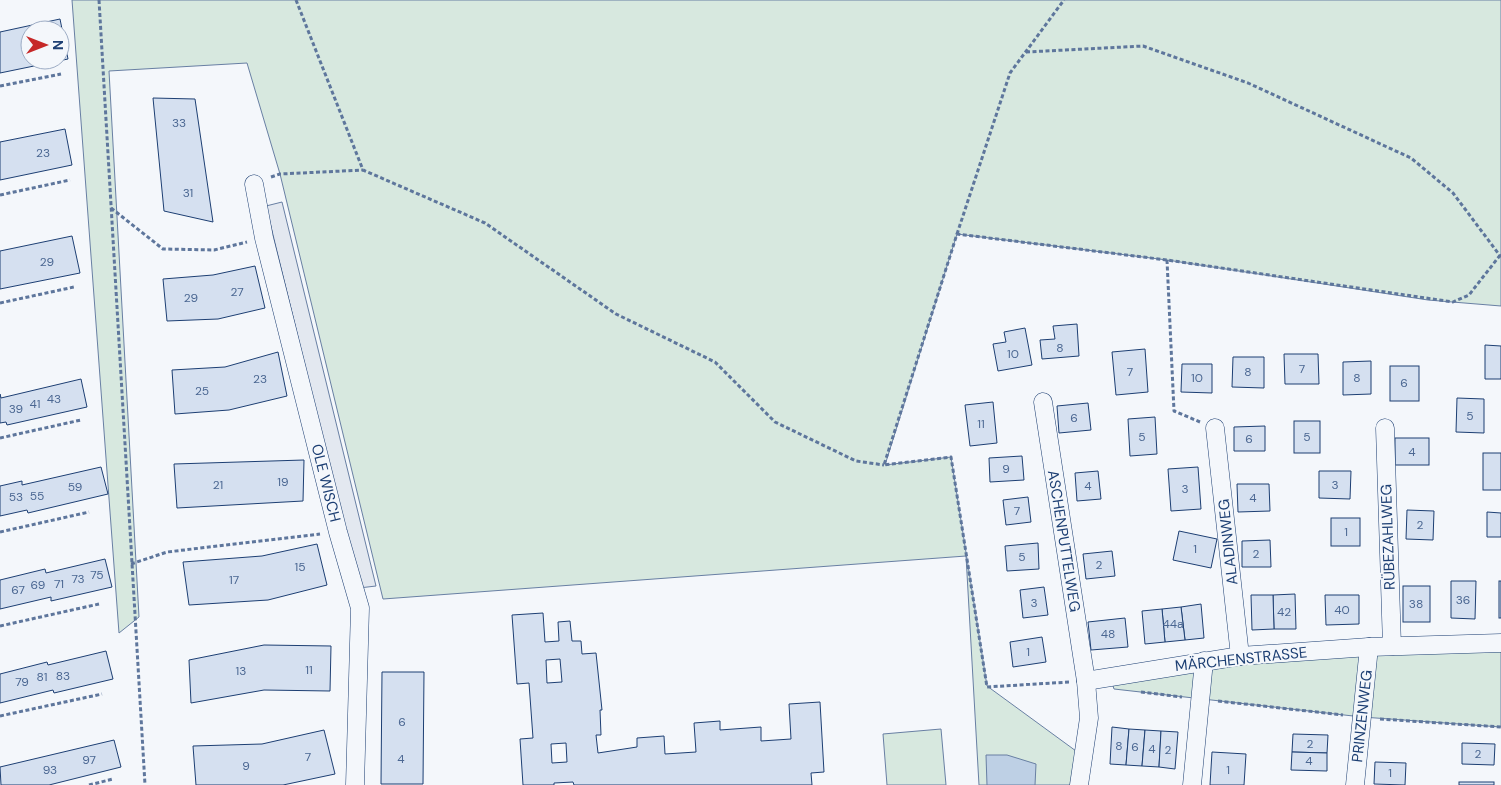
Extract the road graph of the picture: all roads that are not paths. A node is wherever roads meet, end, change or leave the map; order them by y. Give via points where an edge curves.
1 (254, 184) road end
2 (1043, 402) dead end
3 (1215, 428) road end
4 (1384, 428) dead end
5 (1501, 642) edge
6 (1392, 646) junction
7 (1369, 647) junction
8 (1240, 656) junction
9 (1204, 661) junction
10 (1086, 681) junction
11 (355, 785) edge
12 (1079, 785) edge
13 (1192, 785) edge
14 (1355, 785) edge

1 - 11 street, OLE WISCH via 264,238 360,608
2 - 10 street, ASCHENPUTTELWEG
3 - 8 street, ALADINWEG
4 - 6 street, RÜBEZAHLWEG
5 - 6 street, MÄRCHENSTRASSE
6 - 7 street, MÄRCHENSTRASSE
7 - 8 street, MÄRCHENSTRASSE
7 - 14 street, PRINZENWEG
8 - 9 street, MÄRCHENSTRASSE
9 - 10 street, MÄRCHENSTRASSE
9 - 13 street
10 - 12 street via 1089,718

